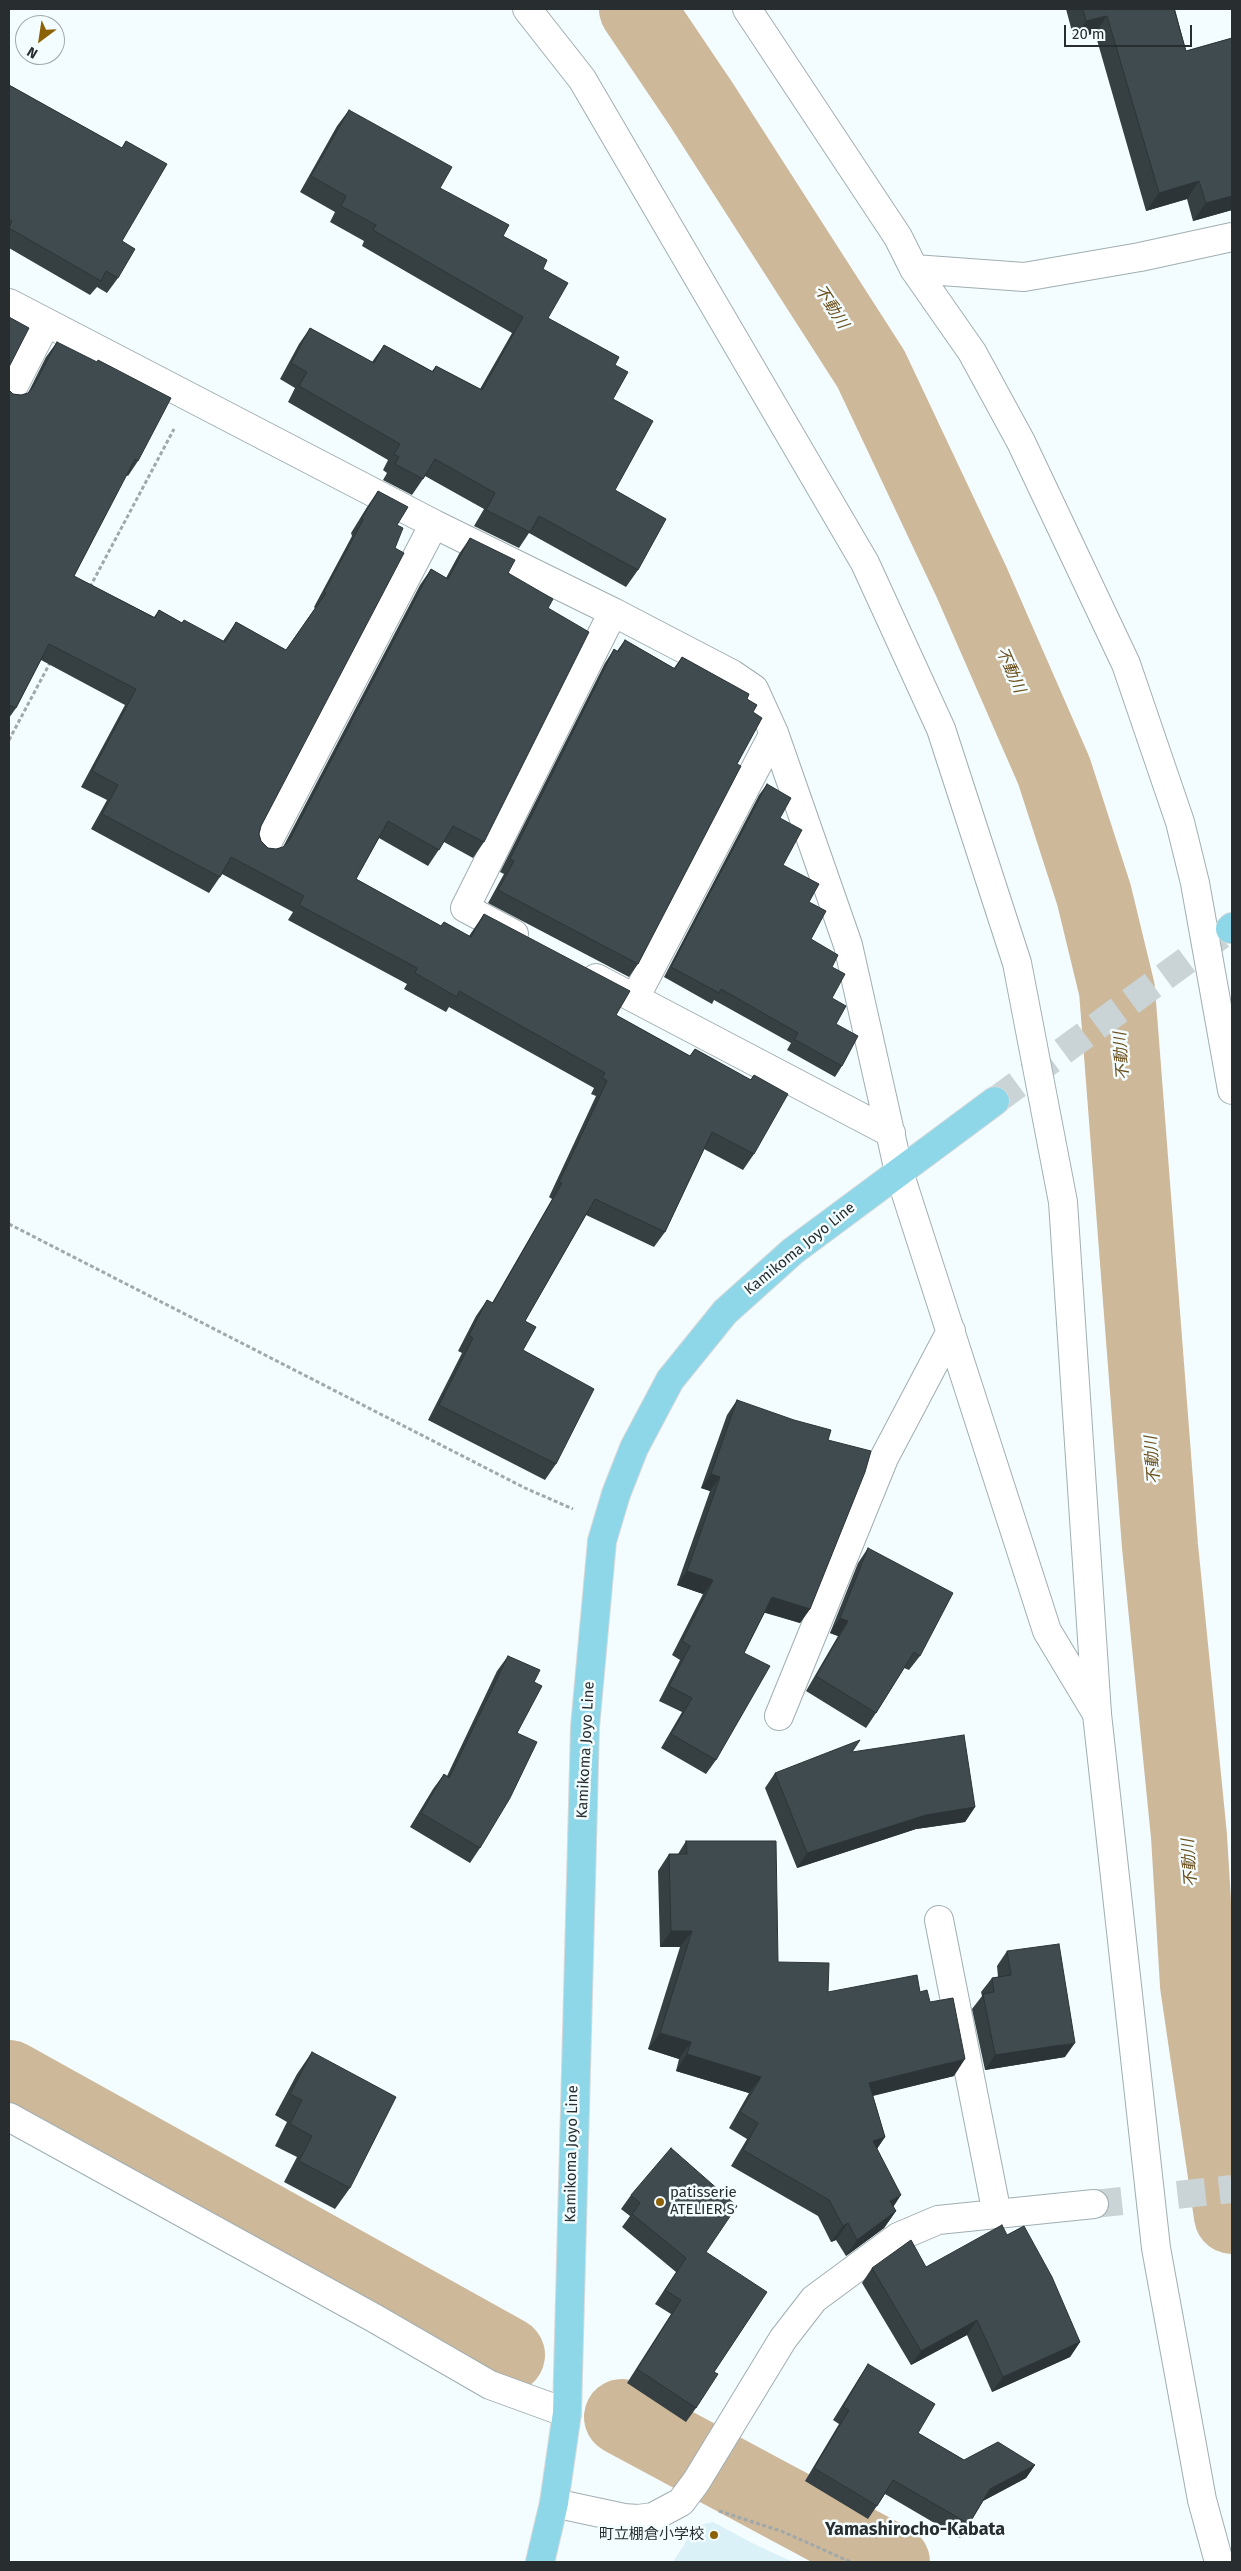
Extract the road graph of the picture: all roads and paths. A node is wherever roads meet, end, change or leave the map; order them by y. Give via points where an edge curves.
1 (527, 9) edge
2 (747, 9) edge
3 (1232, 237) edge
4 (914, 269) junction
5 (9, 303) edge
6 (46, 323) junction
7 (9, 395) edge
8 (190, 399) junction
9 (434, 524) junction
10 (88, 591) edge
11 (613, 612) junction
12 (55, 652) edge
13 (774, 733) junction
14 (9, 740) edge
15 (264, 849) edge
16 (533, 944) edge
17 (576, 967) edge
18 (635, 998) junction
19 (1232, 1090) edge
20 (995, 1101) tunnel mouth
21 (891, 1133) junction
22 (899, 1172) junction
23 (9, 1224) edge
24 (951, 1332) junction
25 (608, 1524) junction
26 (1097, 1714) junction
27 (779, 1716) dead end
28 (939, 1920) dead end
29 (9, 2117) edge
30 (1094, 2204) tunnel mouth
31 (997, 2214) junction
32 (566, 2413) junction
33 (689, 2492) junction
34 (554, 2503) junction
35 (540, 2562) edge
36 (851, 2562) edge
37 (1219, 2562) edge

1 - 26 street via 582,79 866,563 941,729 1017,963 1063,1202
2 - 4 street via 898,237
3 - 4 street via 1024,277
4 - 19 street via 972,352 1021,442 1126,664 1195,883
5 - 6 street
6 - 7 street
6 - 8 street
8 - 9 street
8 - 10 path
9 - 11 street
9 - 15 street
11 - 13 street via 754,688
11 - 16 street via 465,908
12 - 14 path
13 - 18 street
13 - 21 street via 848,945
17 - 18 street
18 - 21 street
20 - 22 main road, Kamikoma Joyo Line
21 - 22 street
22 - 24 street
22 - 25 main road, Kamikoma Joyo Line via 758,1280 696,1345 651,1413 616,1494
23 - 25 path via 525,1488
24 - 26 street via 1047,1631
24 - 27 street via 884,1458
25 - 32 main road, Kamikoma Joyo Line via 602,1541 585,1727
26 - 37 street via 1156,2248 1202,2500
28 - 31 street
29 - 32 street via 490,2385
30 - 31 street
31 - 33 street via 938,2220 898,2237 814,2299 783,2339
32 - 34 main road, Kamikoma Joyo Line
33 - 34 street via 653,2516 638,2519
33 - 36 path via 728,2513 781,2531
34 - 35 main road, Kamikoma Joyo Line

